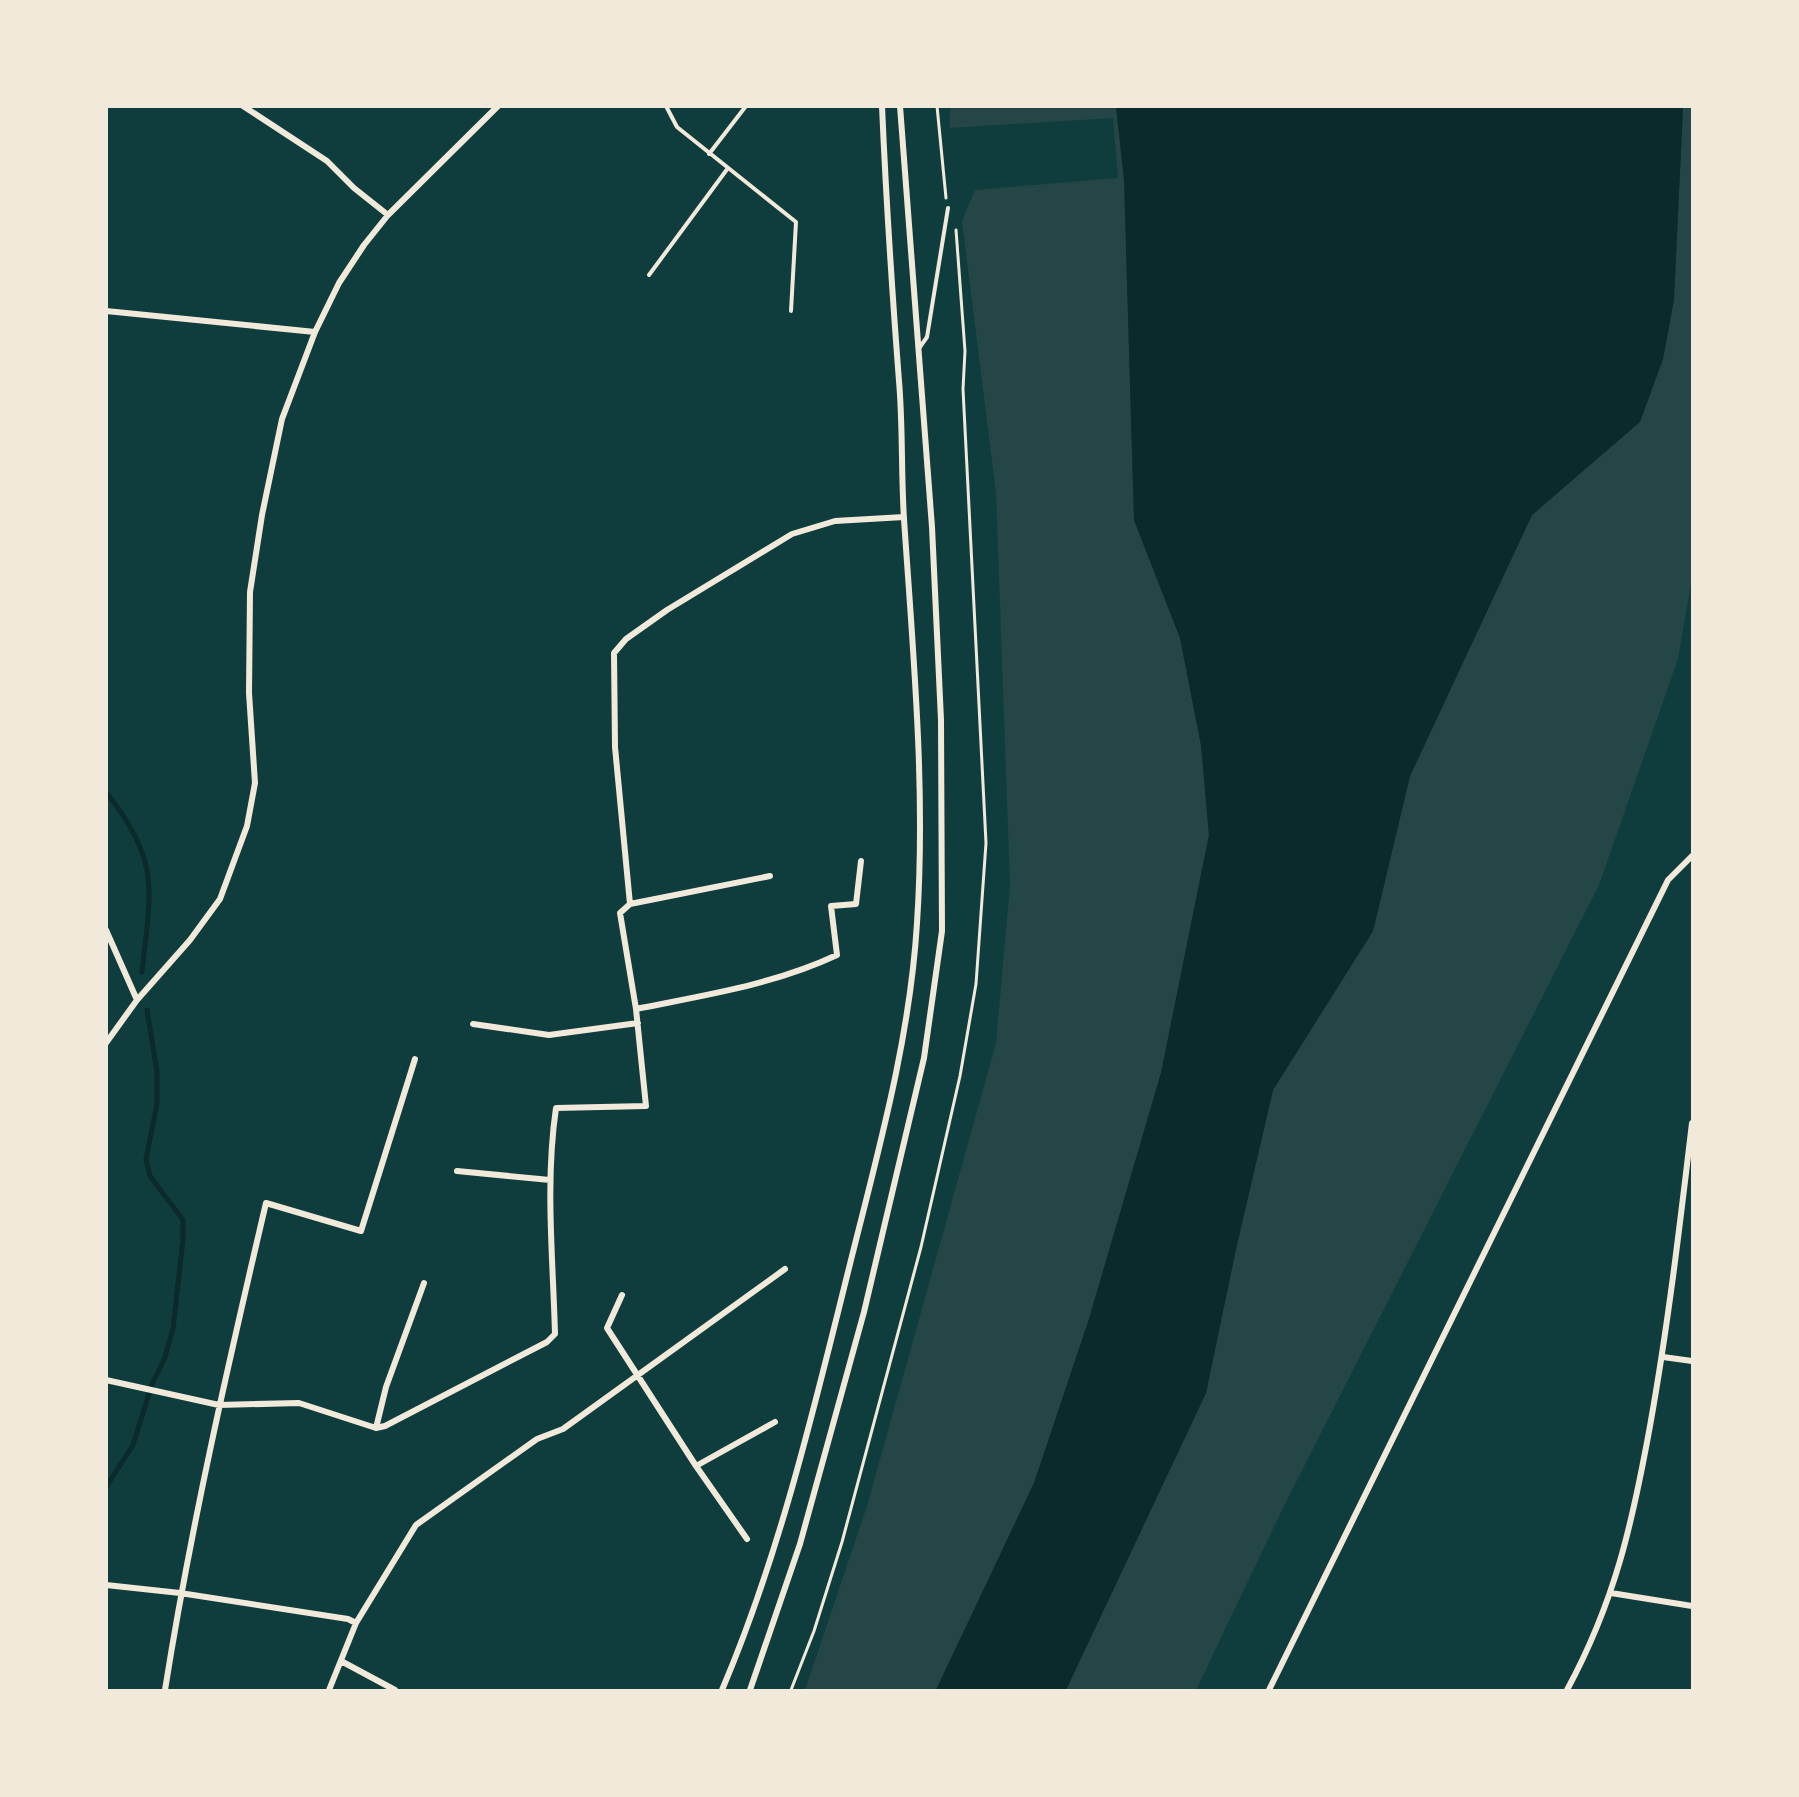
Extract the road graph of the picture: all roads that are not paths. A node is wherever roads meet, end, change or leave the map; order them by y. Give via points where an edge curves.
1 (243, 106) edge
2 (498, 106) edge
3 (666, 106) edge
4 (746, 106) edge
5 (882, 106) edge
6 (900, 106) edge
7 (710, 154) junction
8 (728, 168) junction
9 (948, 208) dead end
10 (388, 215) junction
11 (649, 275) dead end
12 (106, 311) edge
13 (790, 311) dead end
14 (315, 332) junction
15 (918, 349) junction
16 (904, 516) junction
17 (1692, 856) edge
18 (861, 861) dead end
19 (770, 876) dead end
20 (630, 904) junction
21 (106, 930) edge
22 (137, 1000) junction
23 (636, 1009) junction
24 (638, 1023) junction
25 (473, 1024) dead end
26 (106, 1043) edge
27 (415, 1059) dead end
28 (1692, 1123) edge
29 (457, 1172) dead end
30 (550, 1180) junction
31 (785, 1269) dead end
32 (424, 1283) dead end
33 (622, 1295) dead end
34 (1663, 1357) junction
35 (1692, 1361) edge
36 (637, 1376) junction
37 (106, 1380) edge
38 (219, 1406) junction
39 (775, 1422) dead end
40 (376, 1428) junction
41 (696, 1466) junction
42 (747, 1539) dead end
43 (106, 1585) edge
44 (180, 1593) junction
45 (1611, 1593) junction
46 (1692, 1606) edge
47 (356, 1623) junction
48 (341, 1661) junction
49 (165, 1690) edge
50 (329, 1690) edge
51 (395, 1690) edge
52 (722, 1690) edge
53 (750, 1690) edge
54 (1269, 1690) edge
55 (1567, 1690) edge

1 - 10 street via 327,160
2 - 10 street
3 - 7 lane via 677,128
4 - 7 lane
5 - 16 street via 889,264 900,385
6 - 15 street
7 - 8 lane
8 - 11 lane
8 - 13 lane via 796,222
9 - 15 lane via 927,337
10 - 14 street via 339,283
12 - 14 street
14 - 22 street via 282,419 250,592 249,693 255,783 247,826 220,899
15 - 53 street via 941,720 942,931 924,1058 864,1312 800,1544
16 - 20 street via 835,521 792,534 667,610 626,639 615,653 615,747
16 - 52 street via 920,797 917,923 906,1024 802,1451 746,1636
17 - 54 street via 1668,880
18 - 23 street via 856,904 831,906 837,955 800,972 740,989
19 - 20 street
20 - 23 street via 620,913
21 - 22 street
22 - 26 street
23 - 24 street
24 - 25 street via 549,1035
24 - 30 street via 646,1106 556,1108
27 - 38 street via 361,1231 266,1203
28 - 34 street
29 - 30 street
30 - 40 street via 555,1334 547,1342
31 - 36 street
32 - 40 street via 386,1387
33 - 36 street via 607,1328
34 - 35 street
34 - 45 street via 1632,1523
36 - 41 street
36 - 47 street via 563,1429 537,1439 416,1525
37 - 38 street
38 - 40 street via 299,1403
38 - 44 street
39 - 41 street
41 - 42 street
43 - 44 street
44 - 47 street
44 - 49 street
45 - 46 street
45 - 55 street via 1590,1648
47 - 48 street
48 - 50 street
48 - 51 street

